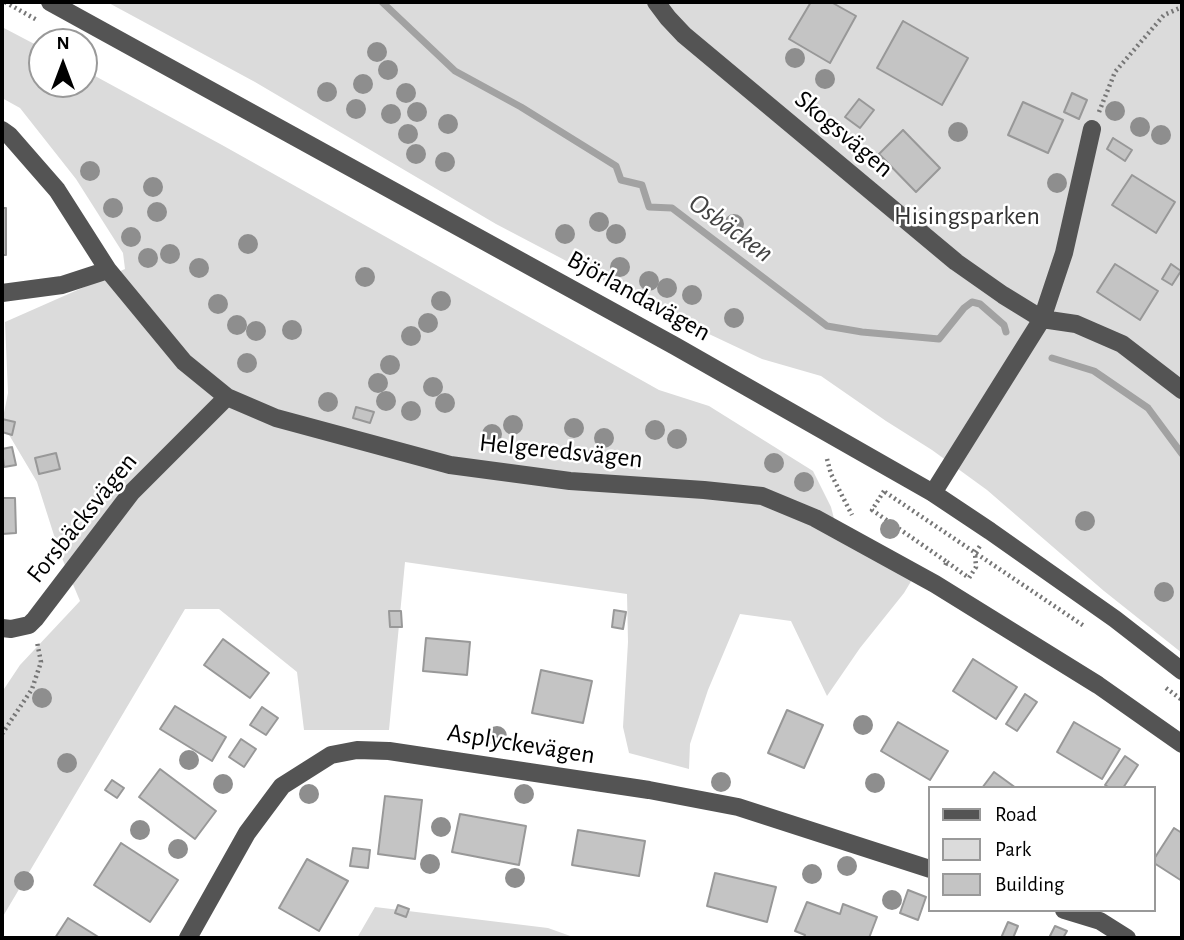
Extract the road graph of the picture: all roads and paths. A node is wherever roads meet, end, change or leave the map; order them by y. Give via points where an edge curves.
1 (50, 2) edge
2 (656, 2) edge
3 (1182, 7) edge
4 (1092, 129) joint
5 (2, 130) edge
6 (108, 270) junction
7 (2, 293) edge
8 (1042, 319) junction
9 (1182, 390) edge
10 (227, 397) junction
11 (818, 454) dead end
12 (827, 459) junction
13 (838, 466) dead end
14 (933, 493) junction
15 (868, 548) junction
16 (947, 562) junction
17 (970, 578) dead end
18 (935, 584) junction
19 (29, 625) junction
20 (2, 628) edge
21 (1093, 632) dead end
22 (1182, 671) edge
23 (1162, 685) dead end
24 (1182, 700) edge
25 (2, 734) edge
26 (1182, 744) edge
27 (928, 868) edge
28 (1071, 912) edge
29 (188, 938) edge
30 (1127, 938) edge

1 - 14 street, Björlandavägen
2 - 8 street, Skogsvägen via 684,34 956,262
3 - 4 path via 1164,15 1115,72
4 - 8 street via 1064,253
5 - 6 street, Helgeredsvägen via 57,190
6 - 7 street via 62,285
6 - 10 street, Helgeredsvägen via 184,362
8 - 9 street, Skogsvägen via 1076,324 1122,344
8 - 14 street
10 - 15 street, Helgeredsvägen via 276,418 450,465 570,481 762,496 815,518
10 - 19 street, Forsbäcksvägen via 131,493
11 - 12 path
12 - 13 path
12 - 15 path
14 - 22 street, Björlandavägen via 1096,605
15 - 18 street, Helgeredsvägen
16 - 17 path
16 - 18 path
16 - 21 path via 872,510 884,491
18 - 26 street, Helgeredsvägen via 1098,685
19 - 20 street, Forsbäcksvägen
19 - 25 path via 41,662 32,689
23 - 24 path
27 - 29 street, Asplyckevägen via 738,807 389,751 357,750 331,755 282,786 247,833
28 - 30 street via 1100,921

